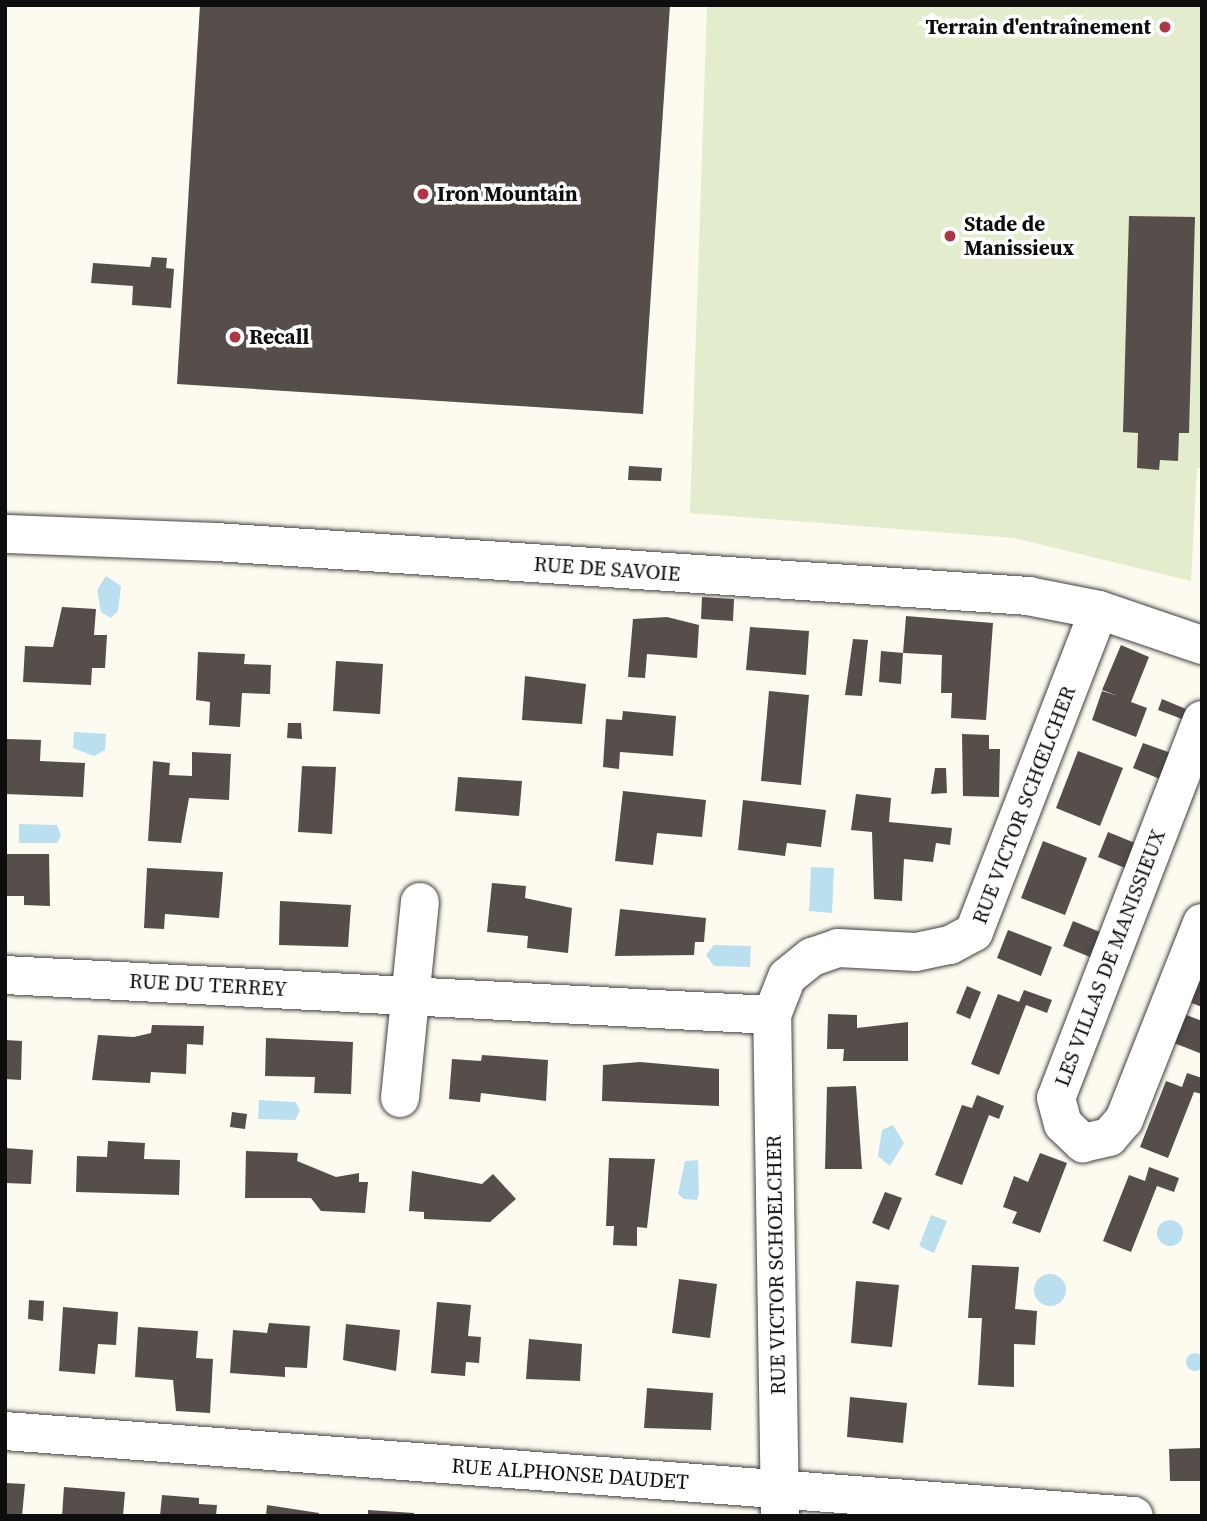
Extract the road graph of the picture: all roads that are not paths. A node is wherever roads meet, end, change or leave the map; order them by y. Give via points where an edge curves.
1 (5, 534) edge
2 (1099, 610) junction
3 (1202, 645) edge
4 (1202, 720) edge
5 (420, 902) dead end
6 (1202, 923) edge
7 (5, 975) edge
8 (411, 996) junction
9 (772, 1015) junction
10 (400, 1098) dead end
11 (5, 1432) edge
12 (780, 1503) edge
13 (1134, 1516) edge

1 - 2 street, RUE DE SAVOIE via 216,541 1028,596
2 - 3 street, RUE DE SAVOIE
2 - 9 street, RUE VICTOR SCHŒLCHER via 974,932 916,952 838,947 812,957 787,977
4 - 6 street, LES VILLAS DE MANISSIEUX via 1056,1098 1063,1124 1083,1143 1109,1137 1124,1119
5 - 8 street
7 - 8 street, RUE DU TERREY
8 - 9 street, RUE DU TERREY
8 - 10 street
9 - 12 street, RUE VICTOR SCHOELCHER
11 - 12 street, RUE ALPHONSE DAUDET
12 - 13 street, RUE ALPHONSE DAUDET

